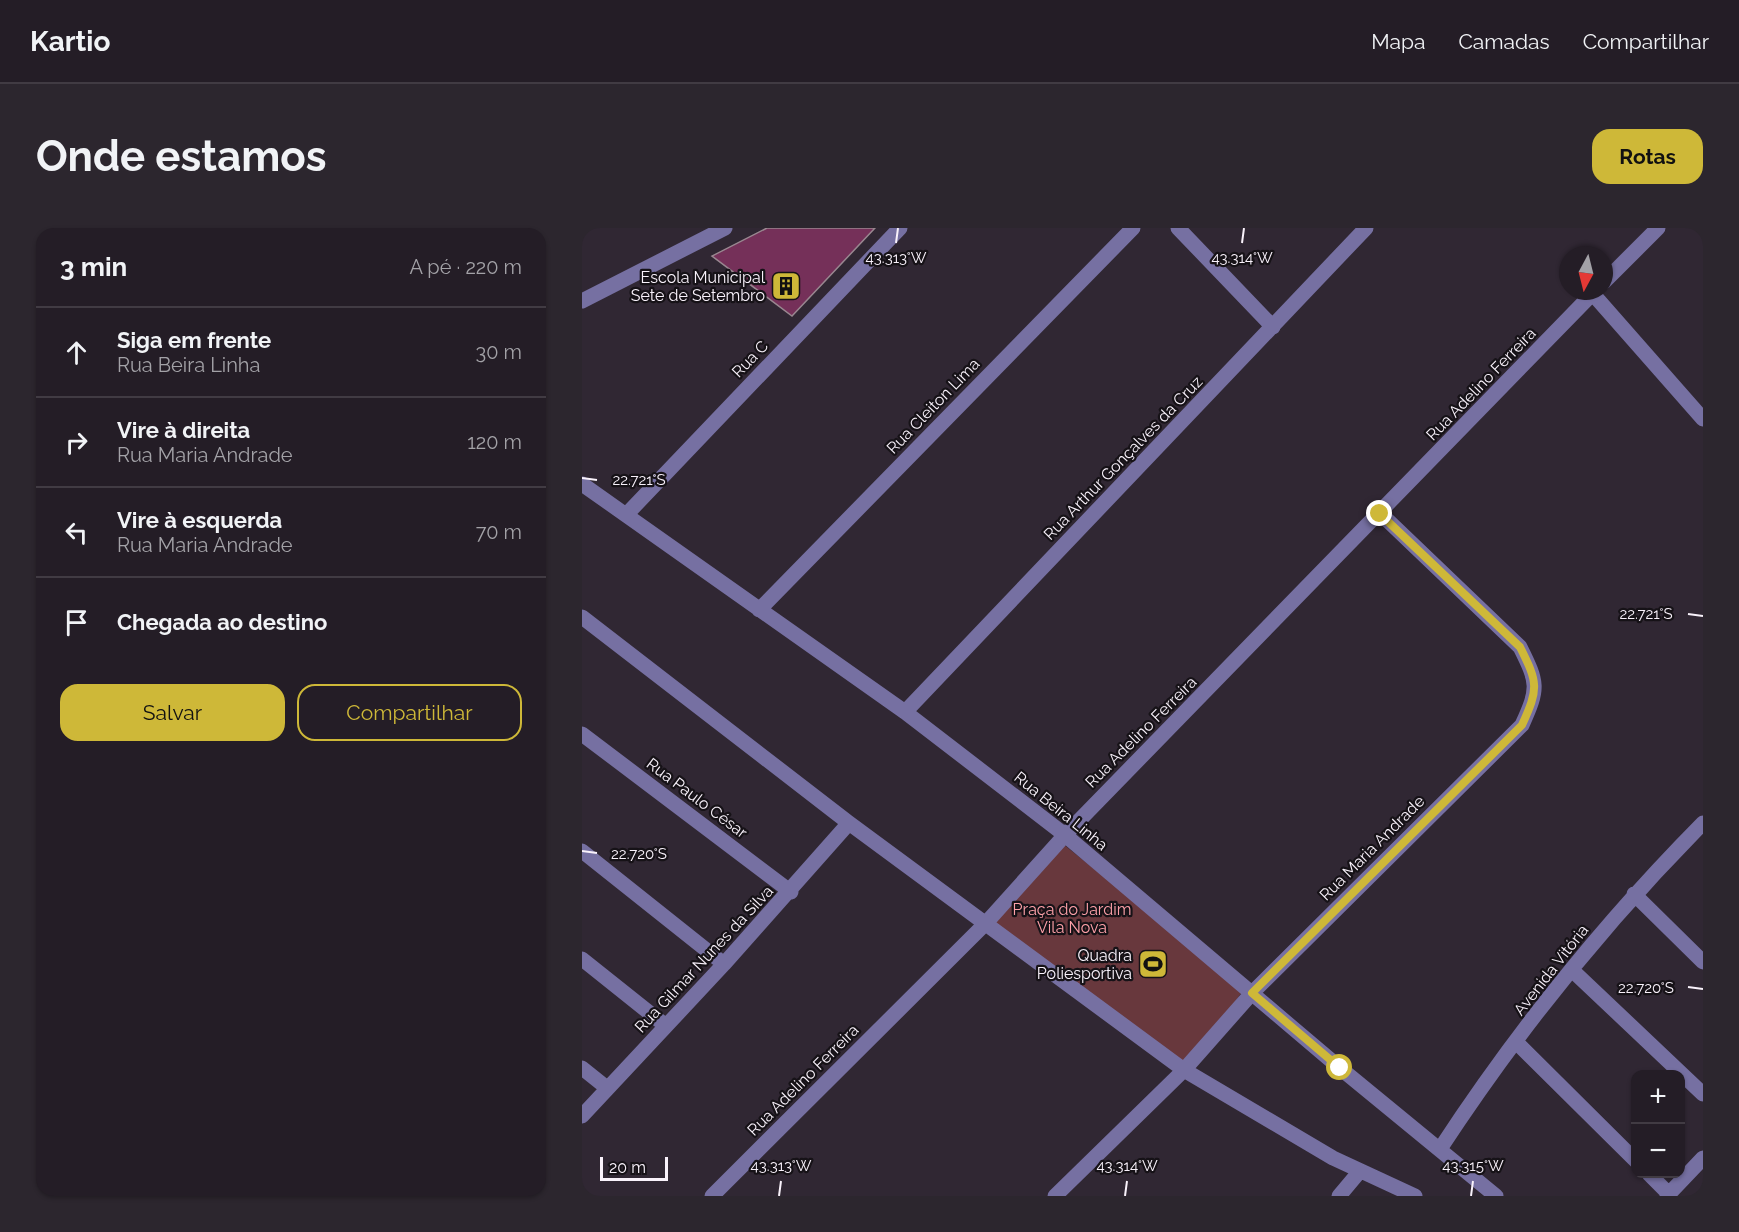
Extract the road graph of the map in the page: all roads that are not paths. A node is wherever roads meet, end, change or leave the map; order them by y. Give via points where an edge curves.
1 (725, 228) edge
2 (900, 228) edge
3 (1133, 228) edge
4 (1178, 228) edge
5 (1366, 228) edge
6 (1658, 228) edge
7 (1613, 273) edge
8 (1586, 300) edge
9 (1601, 300) edge
10 (582, 301) edge
11 (1273, 327) junction
12 (1703, 419) edge
13 (582, 484) edge
14 (1380, 514) junction
15 (626, 516) junction
16 (759, 610) junction
17 (582, 616) edge
18 (905, 712) junction
19 (582, 734) edge
20 (849, 824) junction
21 (1701, 830) edge
22 (1065, 835) junction
23 (582, 851) edge
24 (791, 892) junction
25 (1634, 894) junction
26 (986, 923) junction
27 (582, 959) edge
28 (1703, 962) edge
29 (724, 964) junction
30 (1573, 971) junction
31 (1252, 993) junction
32 (666, 1026) junction
33 (1516, 1042) junction
34 (582, 1068) edge
35 (1184, 1070) junction
36 (607, 1088) junction
37 (1703, 1094) edge
38 (582, 1116) edge
39 (1440, 1149) junction
40 (1631, 1157) edge
41 (1703, 1158) edge
42 (1360, 1171) junction
43 (1653, 1178) edge
44 (1668, 1195) edge
45 (712, 1196) edge
46 (1055, 1196) edge
47 (1339, 1196) edge
48 (1414, 1196) edge
49 (1496, 1196) edge

1 - 10 street
2 - 15 street, Rua C
3 - 16 street, Rua Cleiton Lima
4 - 11 street
5 - 11 street, Rua Arthur Gonçalves da Cruz
6 - 7 street
8 - 14 street, Rua Adelino Ferreira
9 - 12 street
11 - 18 street, Rua Arthur Gonçalves da Cruz
13 - 15 street, Rua Beira Linha
14 - 22 street, Rua Adelino Ferreira
14 - 31 street, Rua Maria Andrade via 1520,647 1533,674 1535,696 1522,725
15 - 16 street, Rua Beira Linha
16 - 18 street, Rua Beira Linha
17 - 20 street
18 - 22 street, Rua Beira Linha
19 - 24 street, Rua Paulo César
20 - 24 street, Rua Gilmar Nunes da Silva
20 - 26 street
21 - 25 street, Avenida Vitória
22 - 26 street, Rua Adelino Ferreira
22 - 31 street, Rua Beira Linha
23 - 29 street
24 - 29 street, Rua Gilmar Nunes da Silva
25 - 28 street
25 - 30 street, Avenida Vitória
26 - 35 street
26 - 45 street, Rua Adelino Ferreira
27 - 32 street
29 - 32 street, Rua Gilmar Nunes da Silva
30 - 33 street, Avenida Vitória
30 - 37 street
31 - 35 street, Rua Maria Andrade
31 - 39 street, Rua Beira Linha
32 - 36 street, Rua Gilmar Nunes da Silva
33 - 39 street, Avenida Vitória
33 - 40 street
34 - 36 street
35 - 42 street
35 - 46 street, Rua Maria Andrade
36 - 38 street, Rua Gilmar Nunes da Silva
39 - 49 street, Rua Beira Linha
41 - 44 street
42 - 47 street
42 - 48 street
43 - 44 street

